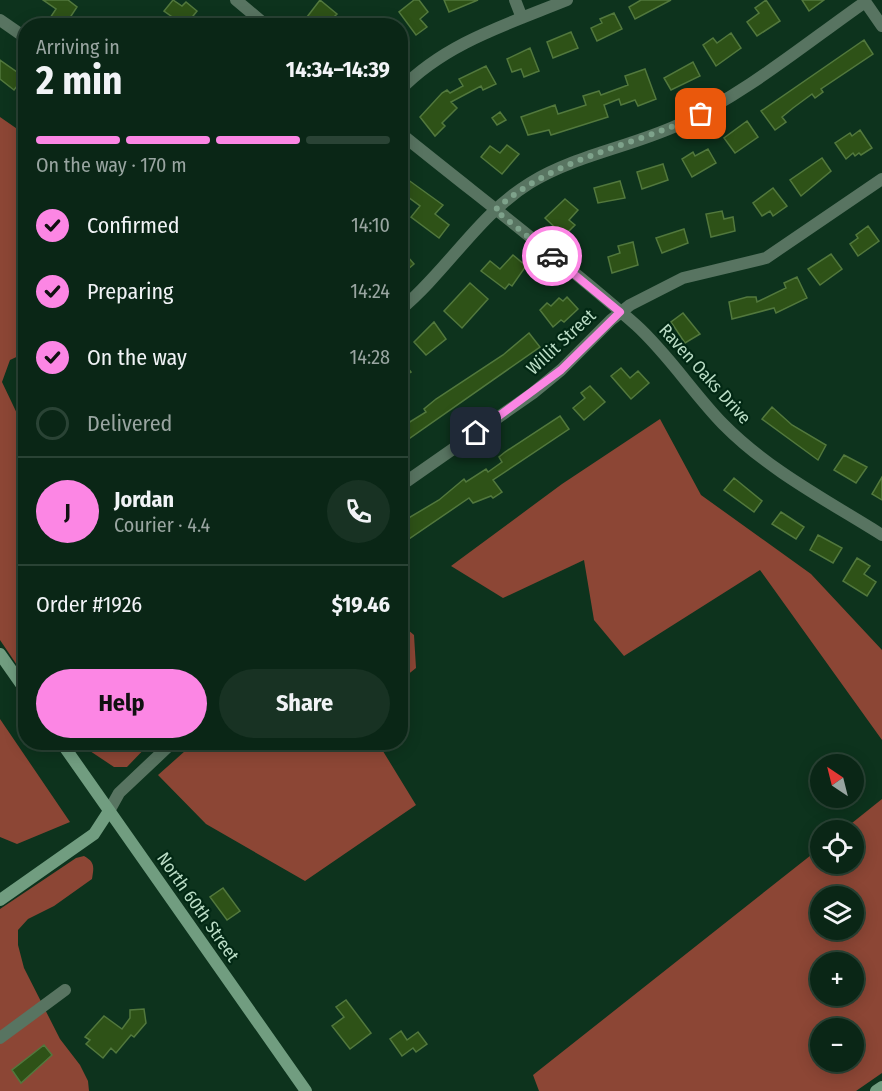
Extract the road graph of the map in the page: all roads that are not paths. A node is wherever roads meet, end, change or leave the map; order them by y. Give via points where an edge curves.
1 (236, 0) edge
2 (515, 0) edge
3 (567, 0) edge
4 (864, 1) edge
5 (257, 18) edge
6 (522, 18) junction
7 (0, 20) edge
8 (882, 26) edge
9 (18, 32) edge
10 (408, 83) edge
11 (408, 139) edge
12 (882, 179) edge
13 (495, 210) junction
14 (408, 302) edge
15 (620, 312) junction
16 (408, 480) edge
17 (882, 535) edge
18 (0, 654) edge
19 (18, 680) edge
20 (67, 750) edge
21 (165, 750) edge
22 (109, 811) junction
23 (0, 900) edge
24 (65, 990) dead end
25 (0, 1038) edge
26 (882, 1087) edge
27 (306, 1091) edge
28 (876, 1091) edge

1 - 5 street
2 - 6 street
3 - 6 street
4 - 8 street
4 - 13 street via 701,114 558,168 530,183
6 - 10 street via 464,42
7 - 9 street
11 - 13 street, Raven Oaks Drive
12 - 15 street, Willit Street via 766,258 683,278
13 - 14 street
13 - 15 street, Raven Oaks Drive
15 - 16 street, Willit Street via 547,382
15 - 17 street, Raven Oaks Drive via 662,349 716,416 745,444 769,464
18 - 19 main road
20 - 22 main road, North 60th Street
21 - 22 street via 119,793
22 - 23 main road via 94,834
22 - 27 main road, North 60th Street
24 - 25 street
26 - 28 main road

